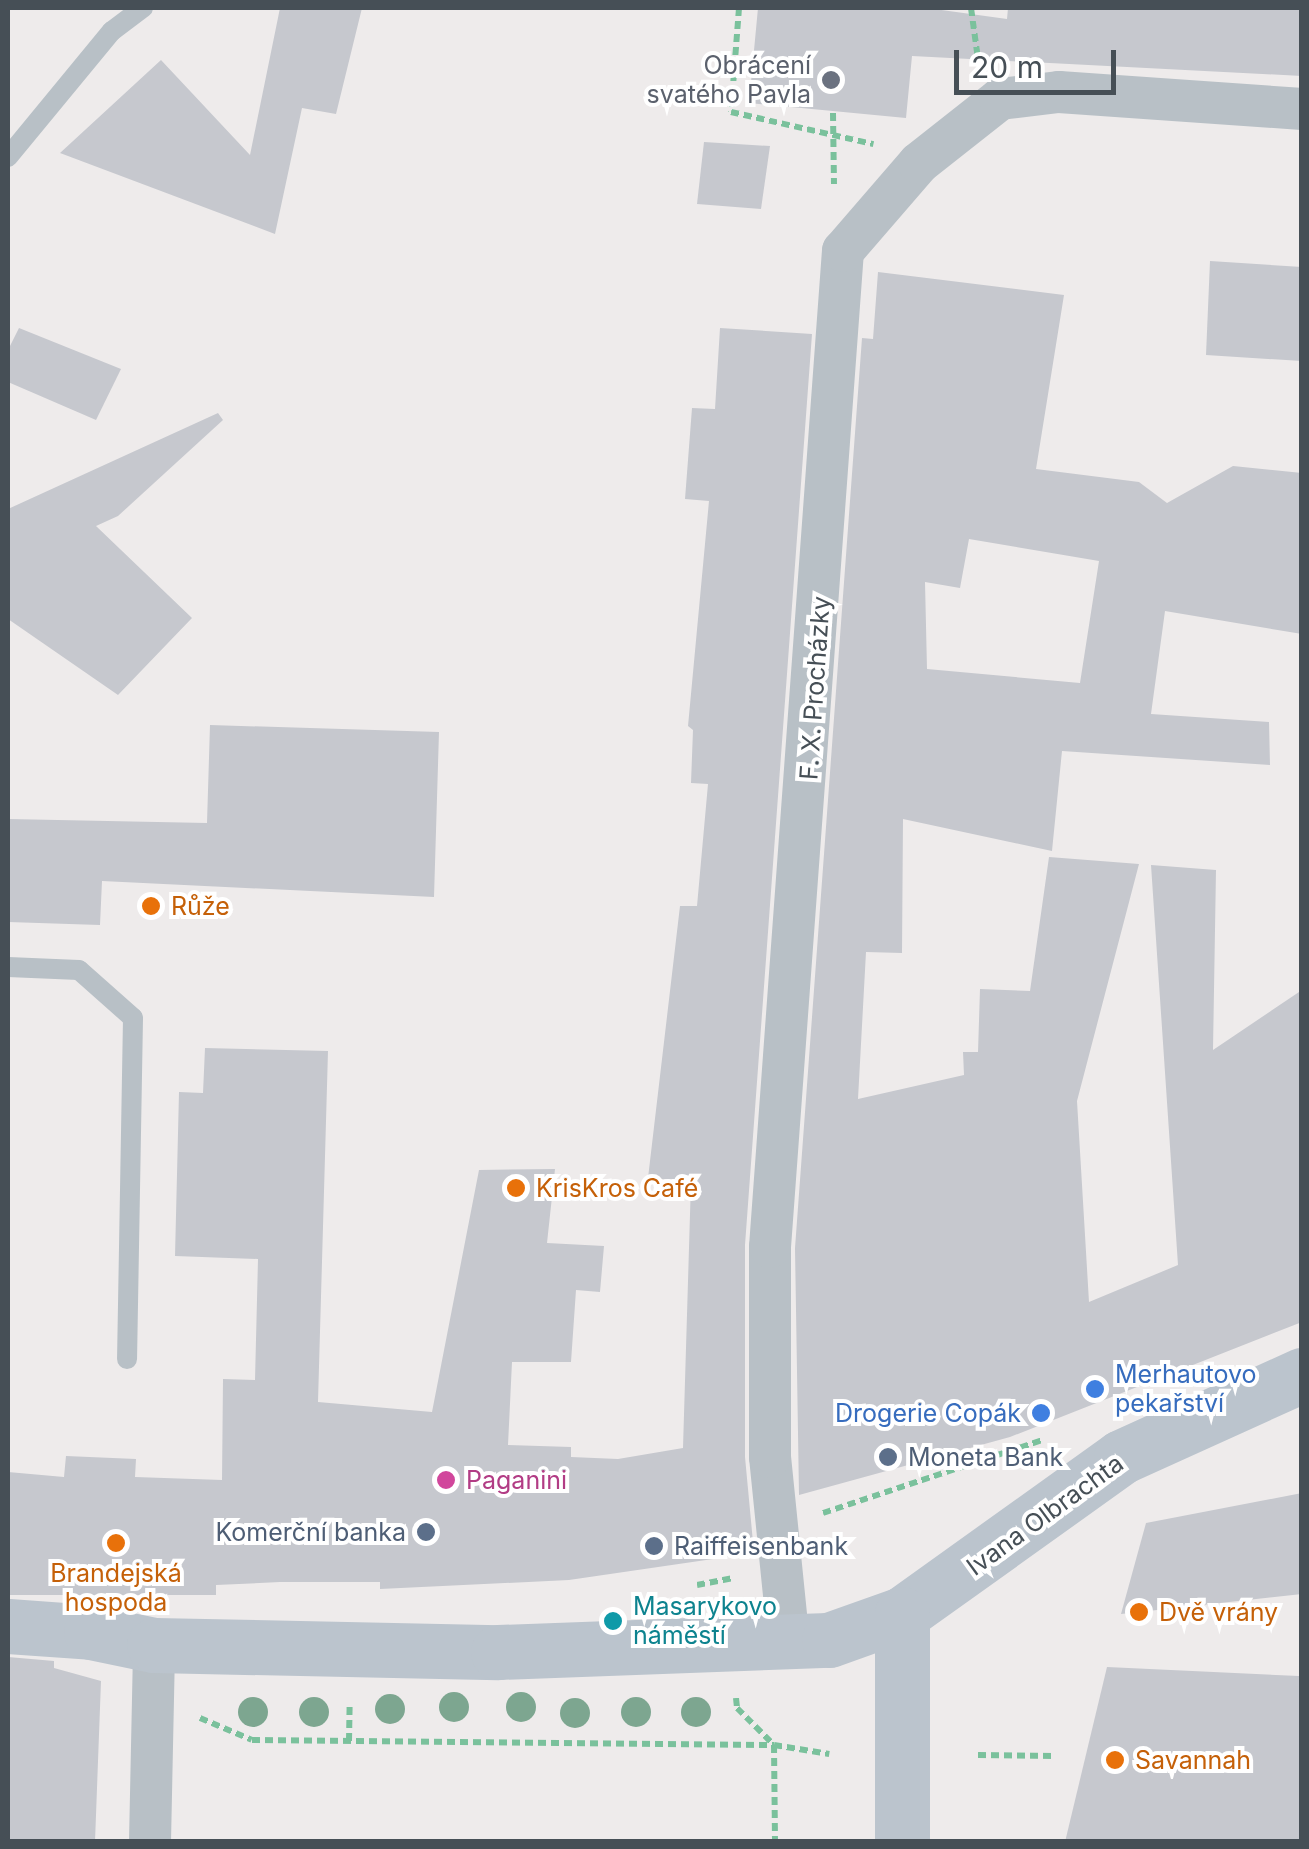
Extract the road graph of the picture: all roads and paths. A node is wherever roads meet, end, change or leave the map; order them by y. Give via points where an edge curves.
1 (143, 8) edge
2 (739, 8) edge
3 (1302, 109) edge
4 (832, 113) dead end
5 (835, 140) junction
6 (8, 158) edge
7 (919, 163) junction
8 (834, 194) dead end
9 (8, 966) edge
10 (127, 1359) dead end
11 (1302, 1375) edge
12 (1053, 1437) dead end
13 (780, 1526) junction
14 (902, 1614) junction
15 (8, 1626) edge
16 (788, 1644) junction
17 (154, 1646) junction
18 (735, 1689) dead end
19 (154, 1706) junction
20 (774, 1744) junction
21 (829, 1754) dead end
22 (978, 1755) dead end
23 (1054, 1756) dead end
24 (150, 1842) edge
25 (775, 1842) edge
26 (902, 1842) edge

1 - 6 lane via 112,30
2 - 5 path via 731,112
3 - 7 street, F. X. Procházky via 1060,92 1000,99
4 - 5 path
5 - 7 path via 892,146
5 - 8 path
7 - 13 street, F. X. Procházky via 843,251 770,1247 770,1457
9 - 10 lane via 79,970 133,1018
11 - 14 main road, Ivana Olbrachta via 1121,1457
12 - 13 path
13 - 16 street, F. X. Procházky
14 - 16 main road via 828,1640
14 - 26 main road
15 - 17 main road via 91,1632
16 - 17 main road via 498,1652
17 - 19 street
18 - 20 path via 737,1708
19 - 20 path via 252,1740
19 - 24 street
20 - 21 path
20 - 25 path
22 - 23 path

